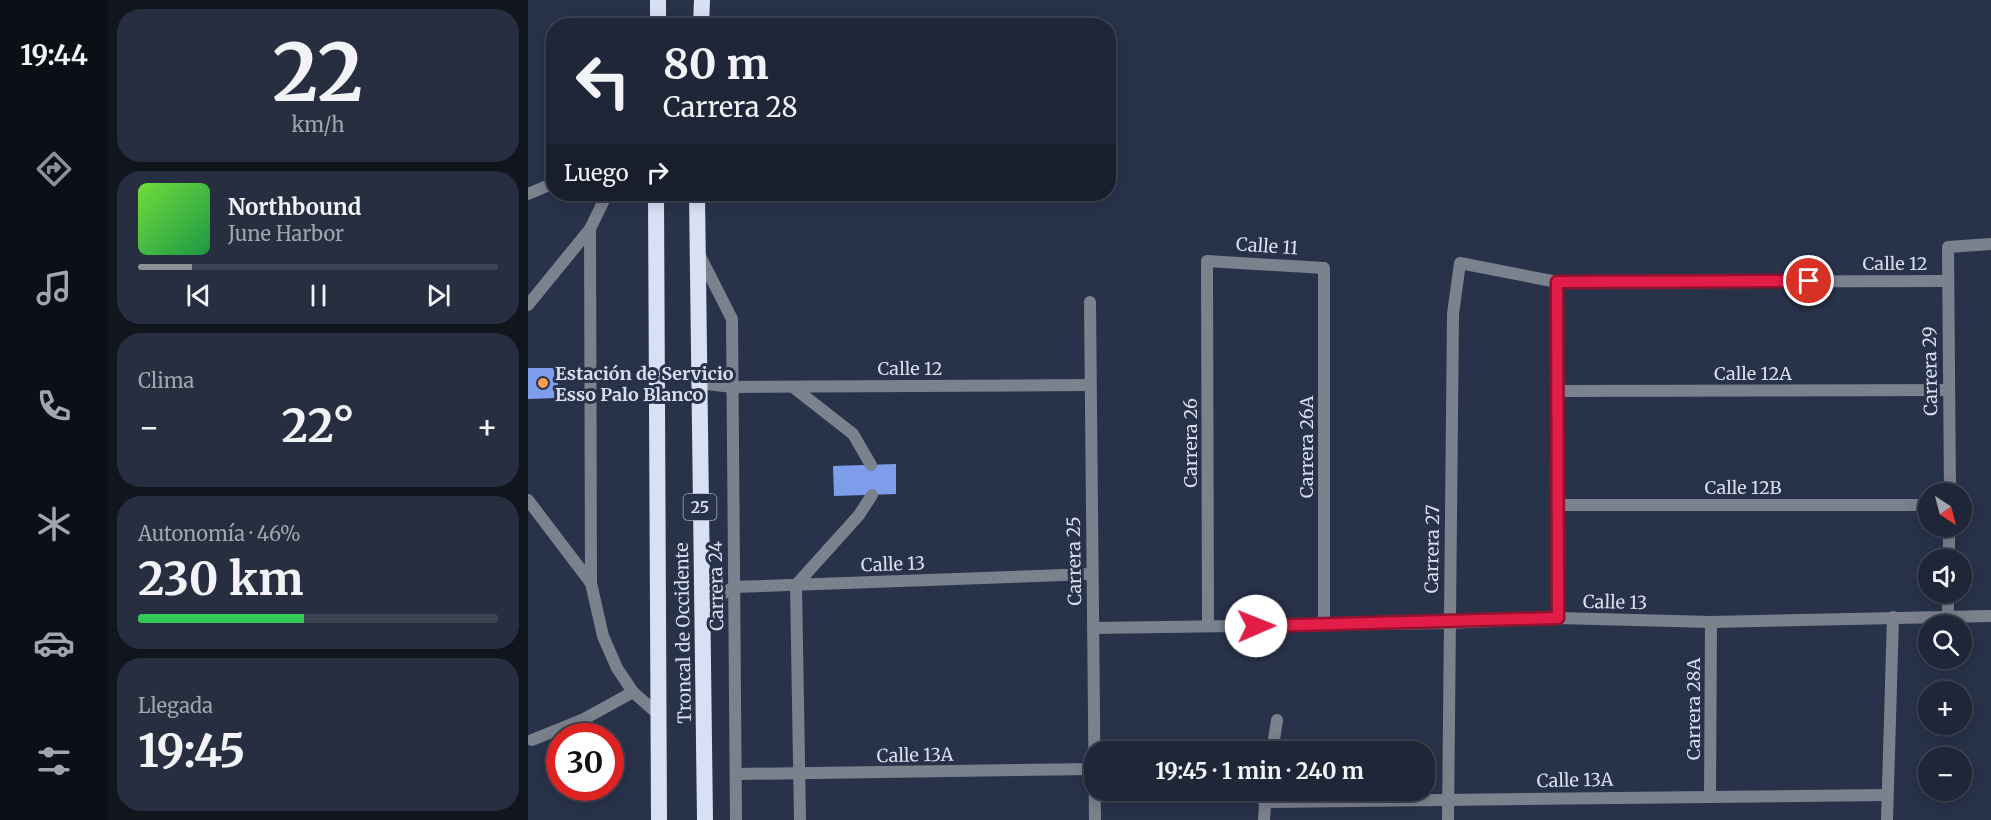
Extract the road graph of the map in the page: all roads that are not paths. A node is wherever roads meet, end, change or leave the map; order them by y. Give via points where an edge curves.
1 (658, 0) edge
2 (702, 0) edge
3 (658, 18) edge
4 (701, 18) edge
5 (546, 186) edge
6 (528, 194) edge
7 (604, 201) edge
8 (656, 201) edge
9 (697, 201) edge
10 (590, 229) junction
11 (1991, 244) edge
12 (698, 253) junction
13 (1207, 261) joint
14 (1324, 268) joint
15 (1947, 281) junction
16 (1557, 282) junction
17 (530, 302) edge
18 (1090, 302) dead end
19 (1453, 315) joint
20 (699, 383) junction
21 (1089, 385) junction
22 (732, 387) junction
23 (793, 387) junction
24 (1949, 390) junction
25 (1557, 391) junction
26 (871, 465) dead end
27 (1950, 483) edge
28 (872, 495) dead end
29 (528, 500) edge
30 (1558, 505) junction
31 (1918, 505) edge
32 (1091, 574) junction
33 (591, 583) junction
34 (796, 585) junction
35 (734, 587) junction
36 (701, 608) junction
37 (1972, 616) edge
38 (1991, 616) edge
39 (1893, 617) junction
40 (1918, 617) edge
41 (1558, 618) junction
42 (1711, 622) junction
43 (1449, 623) junction
44 (1324, 625) junction
45 (1208, 626) junction
46 (1093, 628) junction
47 (633, 692) junction
48 (658, 714) junction
49 (1277, 720) dead end
50 (532, 740) dead end
51 (1094, 741) edge
52 (1274, 741) edge
53 (1084, 769) edge
54 (800, 773) junction
55 (736, 774) junction
56 (1887, 795) junction
57 (1710, 797) junction
58 (1435, 800) edge
59 (1448, 800) junction
60 (1095, 801) edge
61 (1265, 801) edge
62 (659, 820) edge
63 (705, 820) edge
64 (736, 820) edge
65 (800, 820) edge
66 (1095, 820) edge
67 (1264, 820) edge
68 (1448, 820) edge
69 (1887, 820) edge

1 - 3 highway
2 - 4 highway
5 - 6 street
7 - 10 street
8 - 48 highway, Troncal de Occidente / 25
9 - 12 highway, Troncal de Occidente / 25
10 - 17 street
10 - 33 street
11 - 15 street, Carrera 29 via 1948,247
12 - 20 highway, Troncal de Occidente / 25
12 - 22 street, Carrera 24 via 732,319
13 - 14 street, Calle 11
13 - 45 street, Carrera 26
14 - 44 street, Carrera 26A
15 - 16 street, Calle 12
15 - 24 street, Carrera 29
16 - 19 street, Calle 12 via 1460,263
16 - 25 street
18 - 21 street, Carrera 25
19 - 43 street, Carrera 27
20 - 22 street, Calle 12
20 - 36 highway, Troncal de Occidente / 25
21 - 23 street, Calle 12
21 - 32 street, Carrera 25
22 - 23 street, Calle 12
22 - 35 street, Carrera 24
23 - 26 street via 853,435
24 - 25 street, Calle 12A
24 - 27 street, Carrera 29
25 - 30 street
28 - 34 street
29 - 33 street
30 - 31 street, Calle 12B
30 - 41 street
32 - 34 street, Calle 13
32 - 46 street, Carrera 25
33 - 47 street via 603,636
34 - 35 street, Calle 13
34 - 54 street
35 - 36 street
35 - 55 street, Carrera 24
36 - 63 highway, Troncal de Occidente / 25
37 - 38 street, Calle 13
39 - 40 street, Calle 13
39 - 42 street, Calle 13
39 - 56 street
41 - 42 street, Calle 13
41 - 43 street, Calle 13
42 - 57 street, Carrera 28A
43 - 44 street, Calle 13
43 - 59 street, Carrera 27
44 - 45 street, Calle 13
45 - 46 street, Calle 13
46 - 51 street, Carrera 25
47 - 48 street
47 - 50 street
48 - 62 highway, Troncal de Occidente / 25
49 - 52 street
53 - 54 street, Calle 13A
54 - 55 street, Calle 13A
54 - 65 street
55 - 64 street, Carrera 24
56 - 57 street, Calle 13A
56 - 69 street
57 - 59 street, Calle 13A
58 - 59 street, Calle 13A
59 - 68 street, Carrera 27
60 - 66 street, Carrera 25
61 - 67 street

